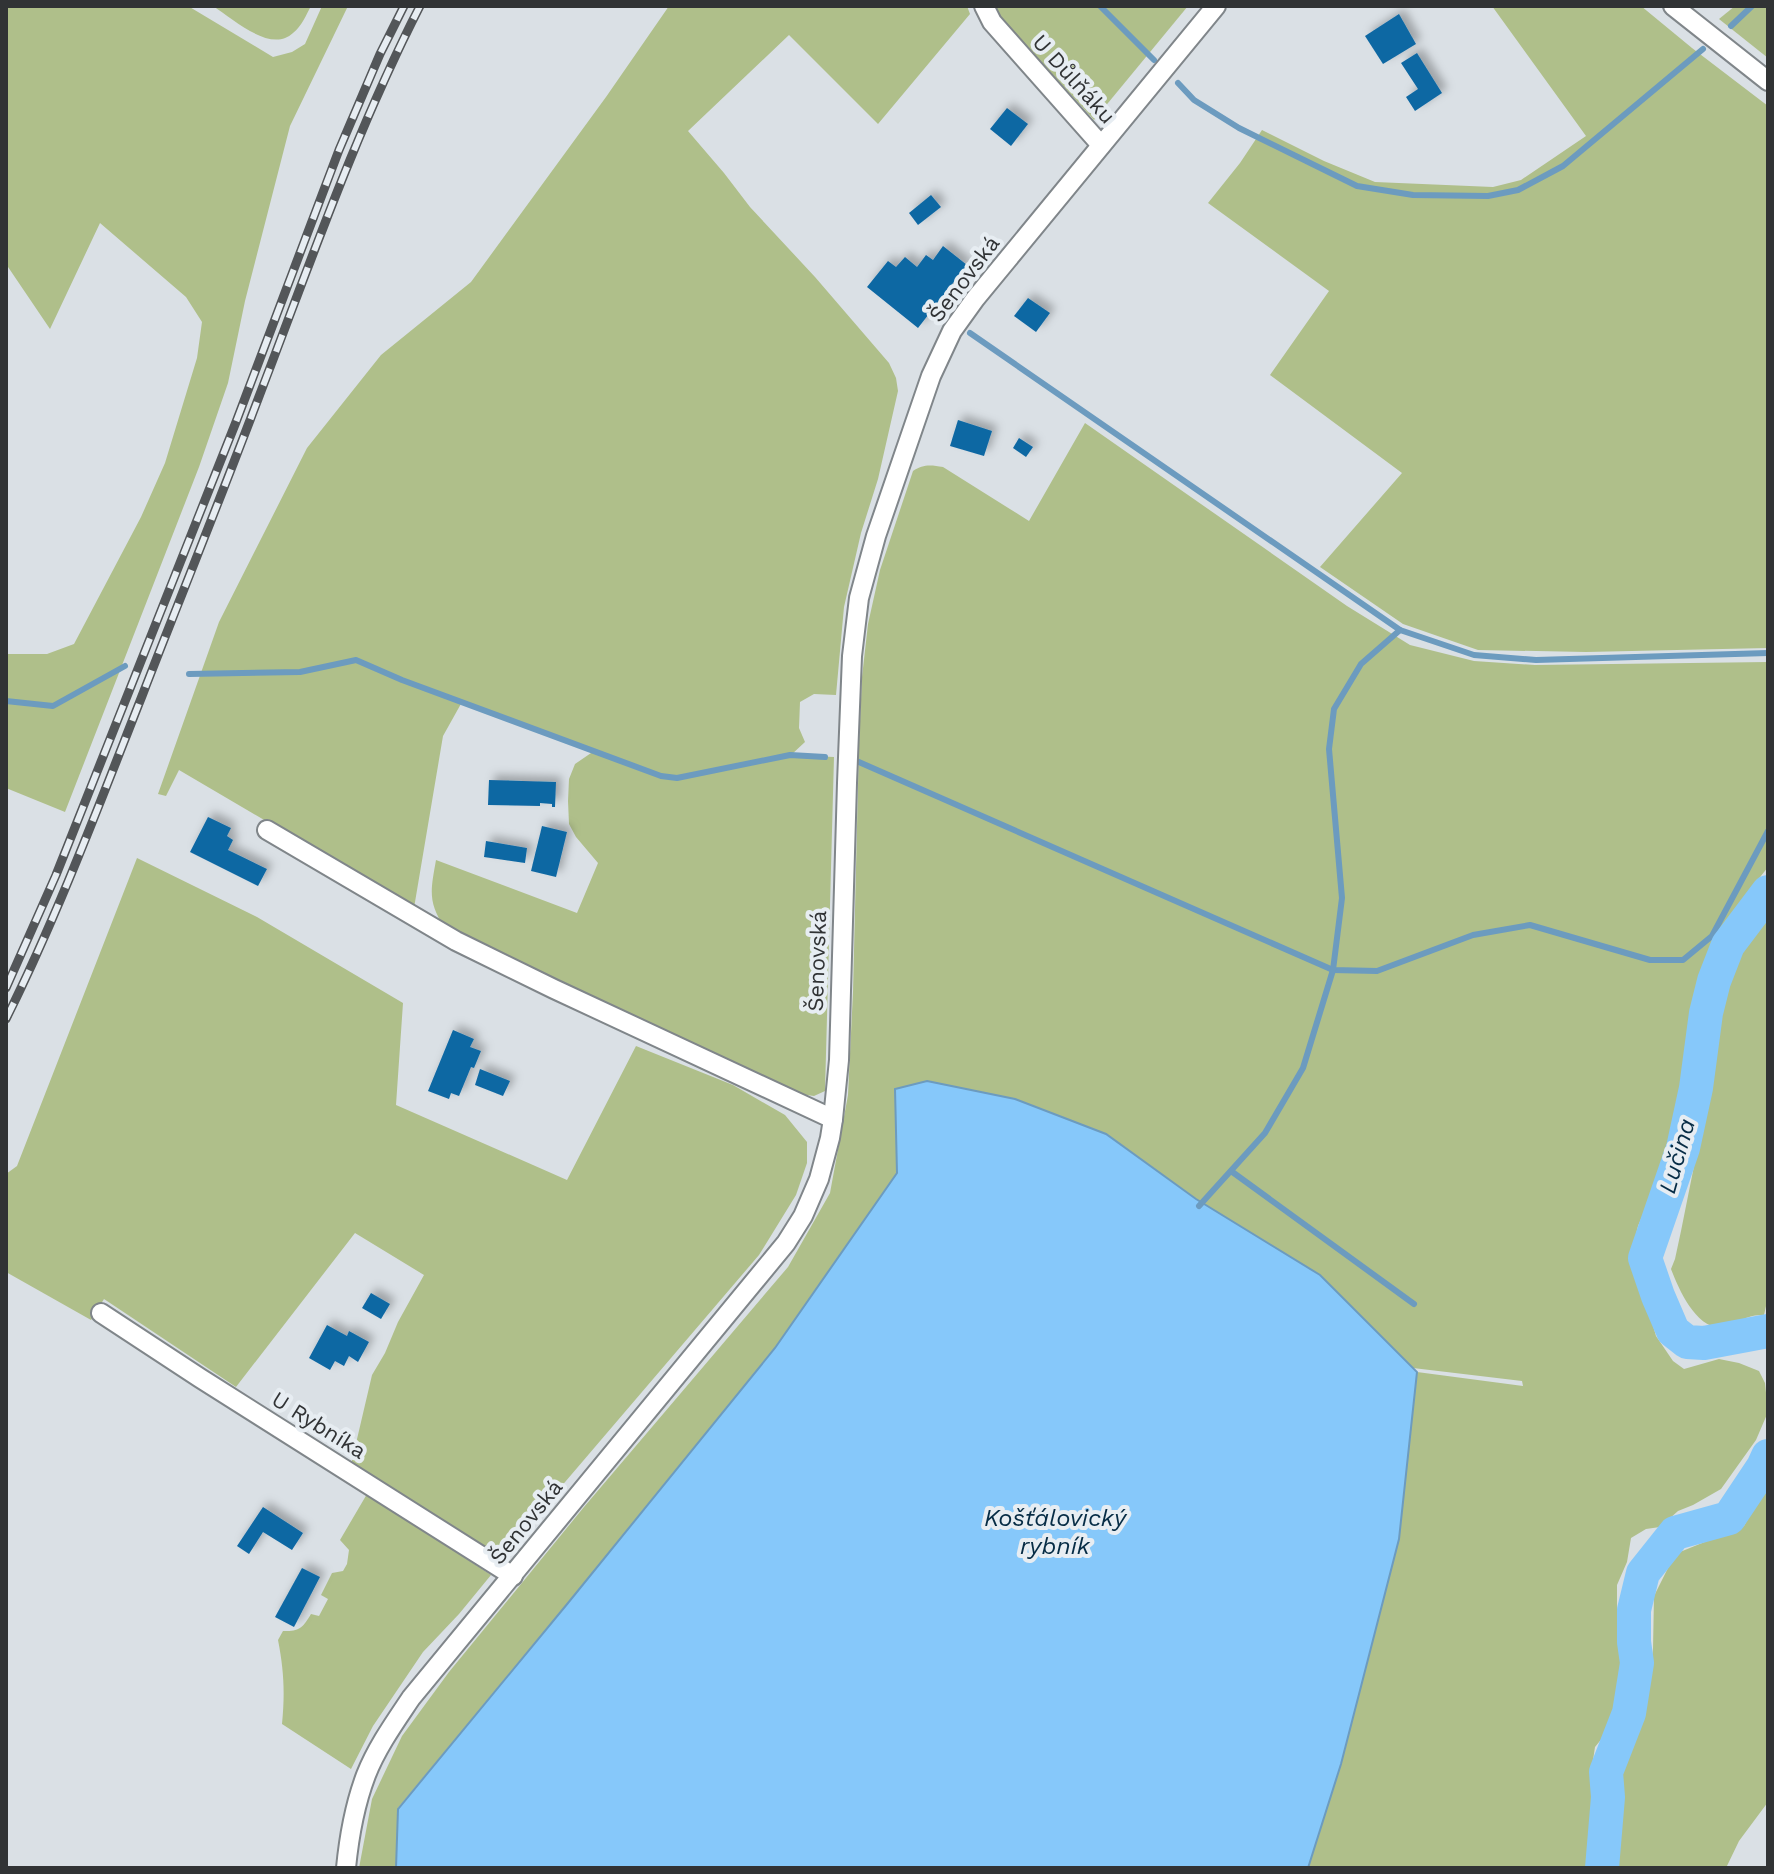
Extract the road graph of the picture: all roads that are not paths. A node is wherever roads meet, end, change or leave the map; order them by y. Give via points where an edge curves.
1 (984, 6) edge
2 (1216, 6) edge
3 (1673, 6) edge
4 (1768, 81) edge
5 (1101, 145) junction
6 (267, 830) dead end
7 (833, 1119) junction
8 (101, 1313) dead end
9 (513, 1576) junction
10 (346, 1868) edge

1 - 5 street, U Důlňáku via 992,22
2 - 5 street, Šenovská
3 - 4 street
5 - 7 street, Šenovská via 952,331 931,376 876,536 859,598 852,656
6 - 7 street via 456,941
7 - 9 street, Šenovská via 819,1179 786,1243
8 - 9 street, U Rybníka
9 - 10 street, Šenovská via 411,1698 386,1737 357,1805

